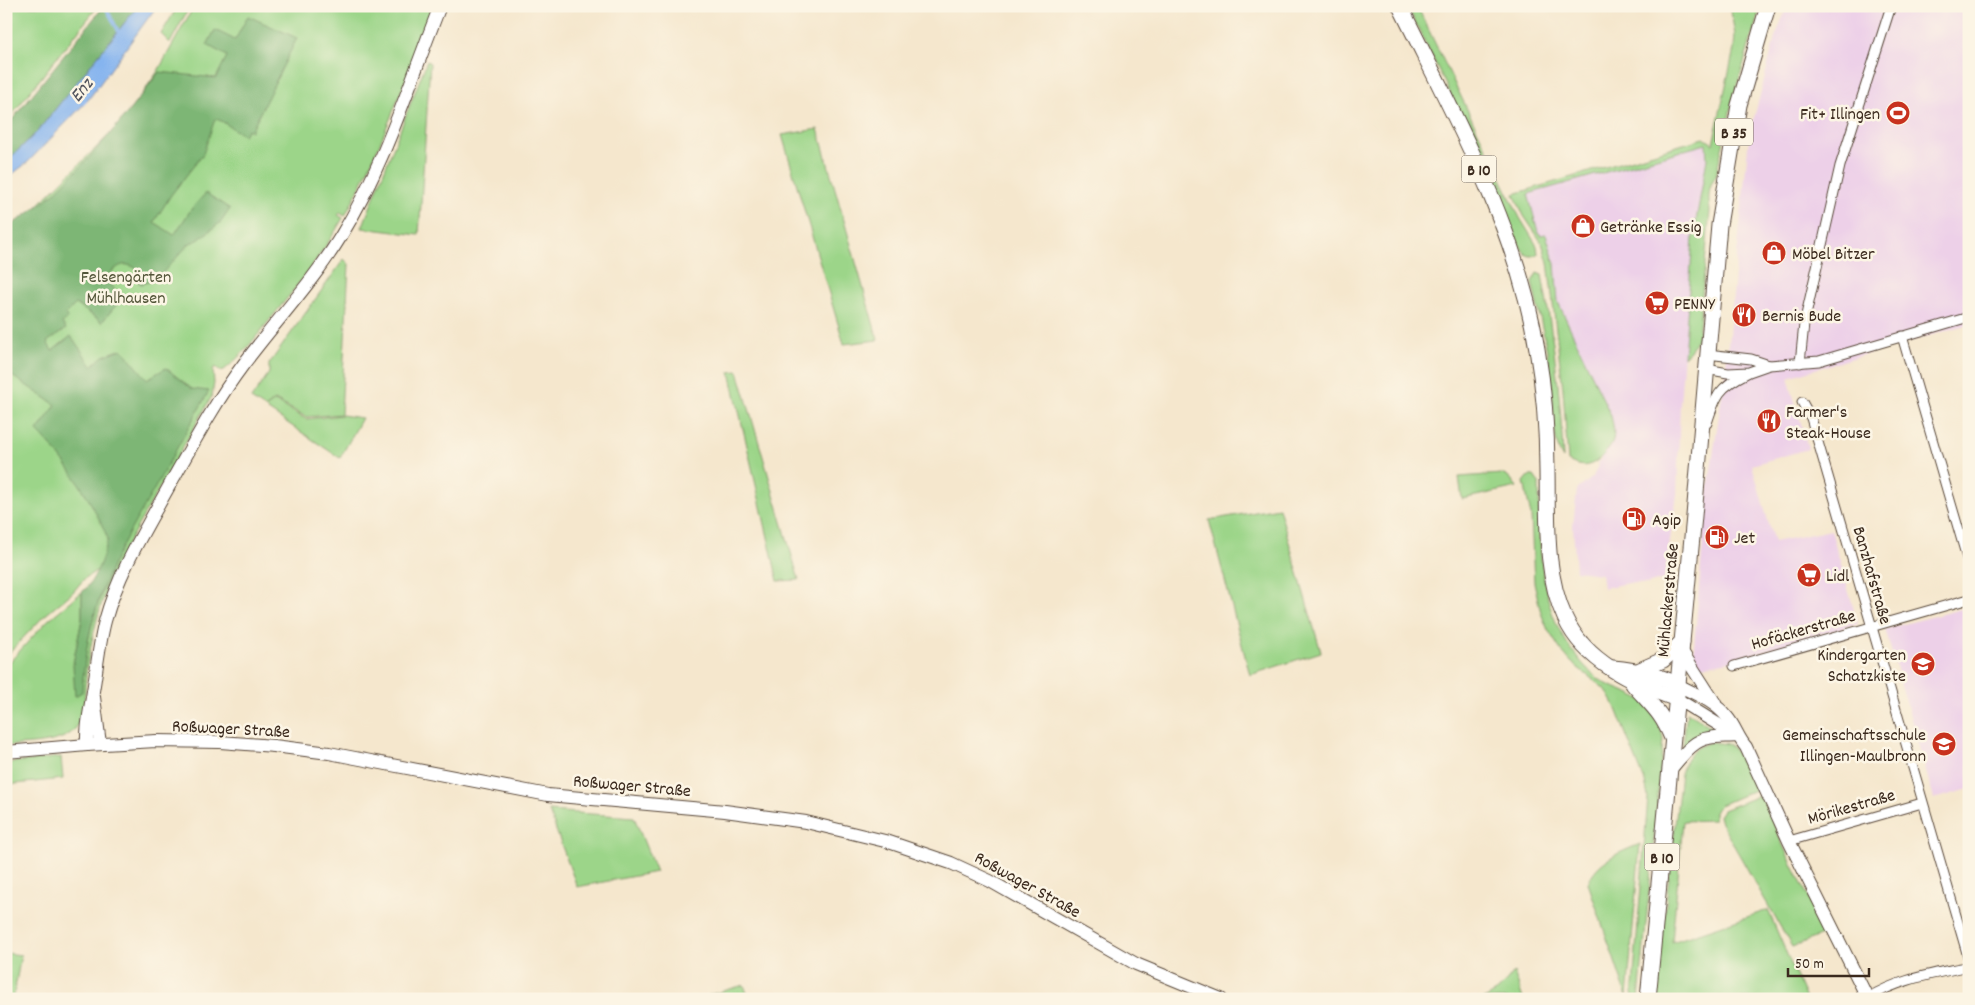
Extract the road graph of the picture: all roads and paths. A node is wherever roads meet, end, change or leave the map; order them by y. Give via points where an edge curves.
1 (440, 6) edge
2 (1400, 6) edge
3 (1768, 6) edge
4 (1890, 6) edge
5 (1969, 317) edge
6 (1902, 336) junction
7 (1707, 354) junction
8 (1800, 363) junction
9 (1769, 365) junction
10 (1706, 370) junction
11 (1749, 372) junction
12 (1802, 402) dead end
13 (1700, 442) junction
14 (1969, 565) edge
15 (1969, 599) edge
16 (1871, 626) junction
17 (1682, 646) junction
18 (1734, 666) dead end
19 (1634, 675) junction
20 (1677, 692) junction
21 (1716, 706) junction
22 (1737, 736) junction
23 (1673, 740) junction
24 (93, 744) junction
25 (6, 752) edge
26 (1670, 770) junction
27 (1922, 803) junction
28 (1789, 841) junction
29 (1969, 960) edge
30 (1969, 966) edge
31 (1868, 998) edge
32 (1221, 999) edge
33 (1648, 999) edge

1 - 24 street via 381,160 358,206 317,270 220,399 116,588 105,621 96,670 93,692 98,714
2 - 19 main road, B 10 via 1490,192 1516,260 1542,379 1550,558 1558,601 1565,619 1594,657
3 - 7 main road, B 35 via 1739,105 1718,225
4 - 8 street via 1840,166 1804,324
5 - 6 street
6 - 8 street via 1826,359
6 - 14 street
7 - 9 street via 1751,359
7 - 10 main road, B 35
8 - 9 street
9 - 11 street
10 - 11 street
10 - 13 main road, Mühlackerstraße / B 35
11 - 13 street via 1721,389
12 - 16 street, Banzhafstraße via 1811,418
13 - 17 main road, Mühlackerstraße / B 35
15 - 16 street, Hofäckerstraße
16 - 18 street, Hofäckerstraße
16 - 27 street, Banzhafstraße
17 - 19 main road
17 - 20 main road, Mühlackerstraße / B 35
17 - 21 street
19 - 20 main road, B 10
19 - 23 main road via 1664,719
20 - 21 street
20 - 22 street
20 - 23 main road, B 10
21 - 22 street via 1731,722
22 - 26 street via 1699,741
22 - 28 street via 1746,747
23 - 26 main road, B 10
24 - 25 street, Roßwager Straße
24 - 32 street, Roßwager Straße via 220,742 274,746 329,753 548,795 741,813 849,831 951,863 990,881 1136,964
26 - 33 main road, B 10
27 - 28 street, Mörikestraße
27 - 29 street, Banzhafstraße
28 - 31 street
30 - 31 street via 1901,982

